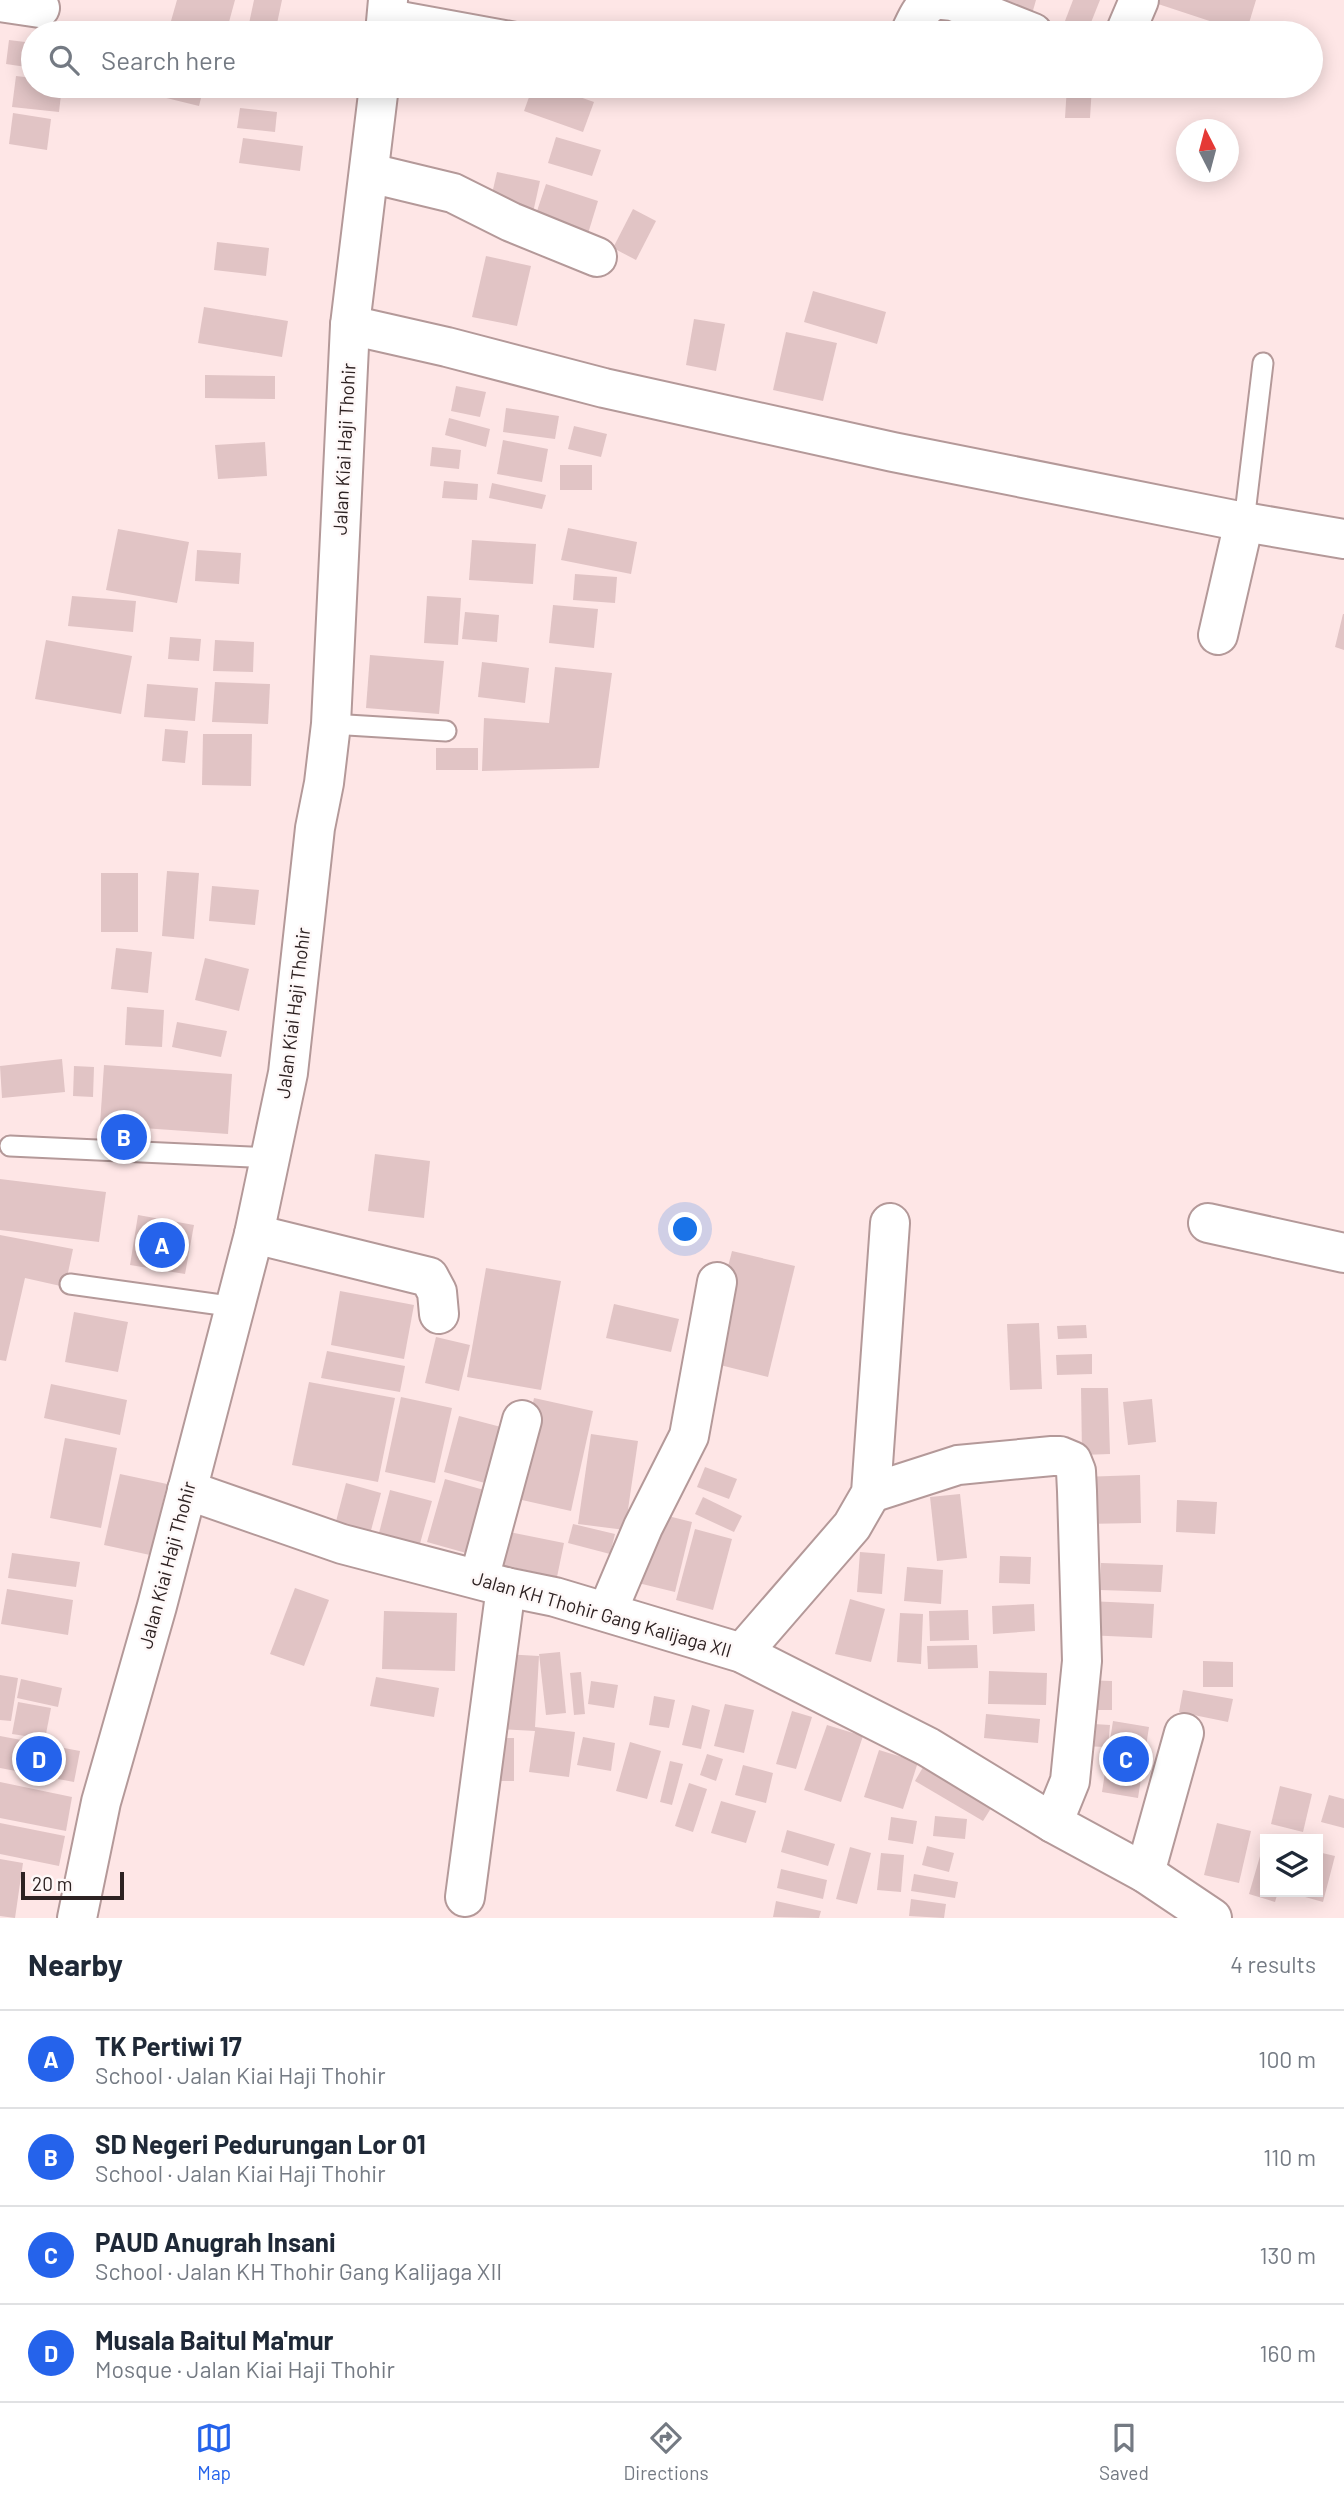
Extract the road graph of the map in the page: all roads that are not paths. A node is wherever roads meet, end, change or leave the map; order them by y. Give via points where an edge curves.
1 (937, 0) edge
2 (943, 0) edge
3 (1139, 0) edge
4 (0, 2) edge
5 (40, 8) dead end
6 (387, 14) edge
7 (436, 21) edge
8 (916, 21) edge
9 (1003, 21) edge
10 (1130, 21) edge
11 (378, 98) edge
12 (370, 173) junction
13 (597, 257) dead end
14 (350, 325) junction
15 (1263, 363) dead end
16 (1244, 522) junction
17 (1344, 539) edge
18 (1218, 635) dead end
19 (331, 724) junction
20 (446, 732) dead end
21 (10, 1146) dead end
22 (270, 1158) junction
23 (890, 1223) dead end
24 (1208, 1223) dead end
25 (254, 1234) junction
26 (1344, 1253) edge
27 (717, 1282) dead end
28 (70, 1284) dead end
29 (236, 1307) junction
30 (439, 1314) dead end
31 (522, 1420) dead end
32 (187, 1490) junction
33 (871, 1493) junction
34 (493, 1583) junction
35 (607, 1612) junction
36 (742, 1653) junction
37 (1184, 1733) dead end
38 (1053, 1823) junction
39 (1144, 1873) junction
40 (465, 1897) dead end
41 (77, 1918) edge
42 (1212, 1918) edge

1 - 8 street via 922,10
2 - 9 street
3 - 10 street
4 - 5 street
6 - 7 lane
11 - 12 street, Jalan Kiai Haji Thohir
12 - 13 street via 453,193
12 - 14 street, Jalan Kiai Haji Thohir
14 - 16 street via 867,446
14 - 19 street, Jalan Kiai Haji Thohir
15 - 16 lane
16 - 17 street
16 - 18 street
19 - 20 lane
19 - 22 street, Jalan Kiai Haji Thohir via 288,1073
21 - 22 lane
22 - 25 street, Jalan Kiai Haji Thohir
23 - 33 street
24 - 26 street
25 - 29 street, Jalan Kiai Haji Thohir
25 - 30 street via 429,1278 437,1292
27 - 35 street via 689,1436
28 - 29 lane
29 - 32 street, Jalan Kiai Haji Thohir
31 - 34 street
32 - 34 street, Jalan KH Thohir Gang Kalijaga XII via 342,1544
32 - 41 street, Jalan Kiai Haji Thohir via 101,1802
33 - 36 street via 852,1526
33 - 38 street via 958,1465 1052,1456 1072,1461 1082,1661 1070,1781
34 - 35 street, Jalan KH Thohir Gang Kalijaga XII
34 - 40 street
35 - 36 street, Jalan KH Thohir Gang Kalijaga XII
36 - 38 street, Jalan KH Thohir Gang Kalijaga XII via 928,1747
37 - 39 street
38 - 39 street, Jalan KH Thohir Gang Kalijaga XII
39 - 42 street, Jalan KH Thohir Gang Kalijaga XII

